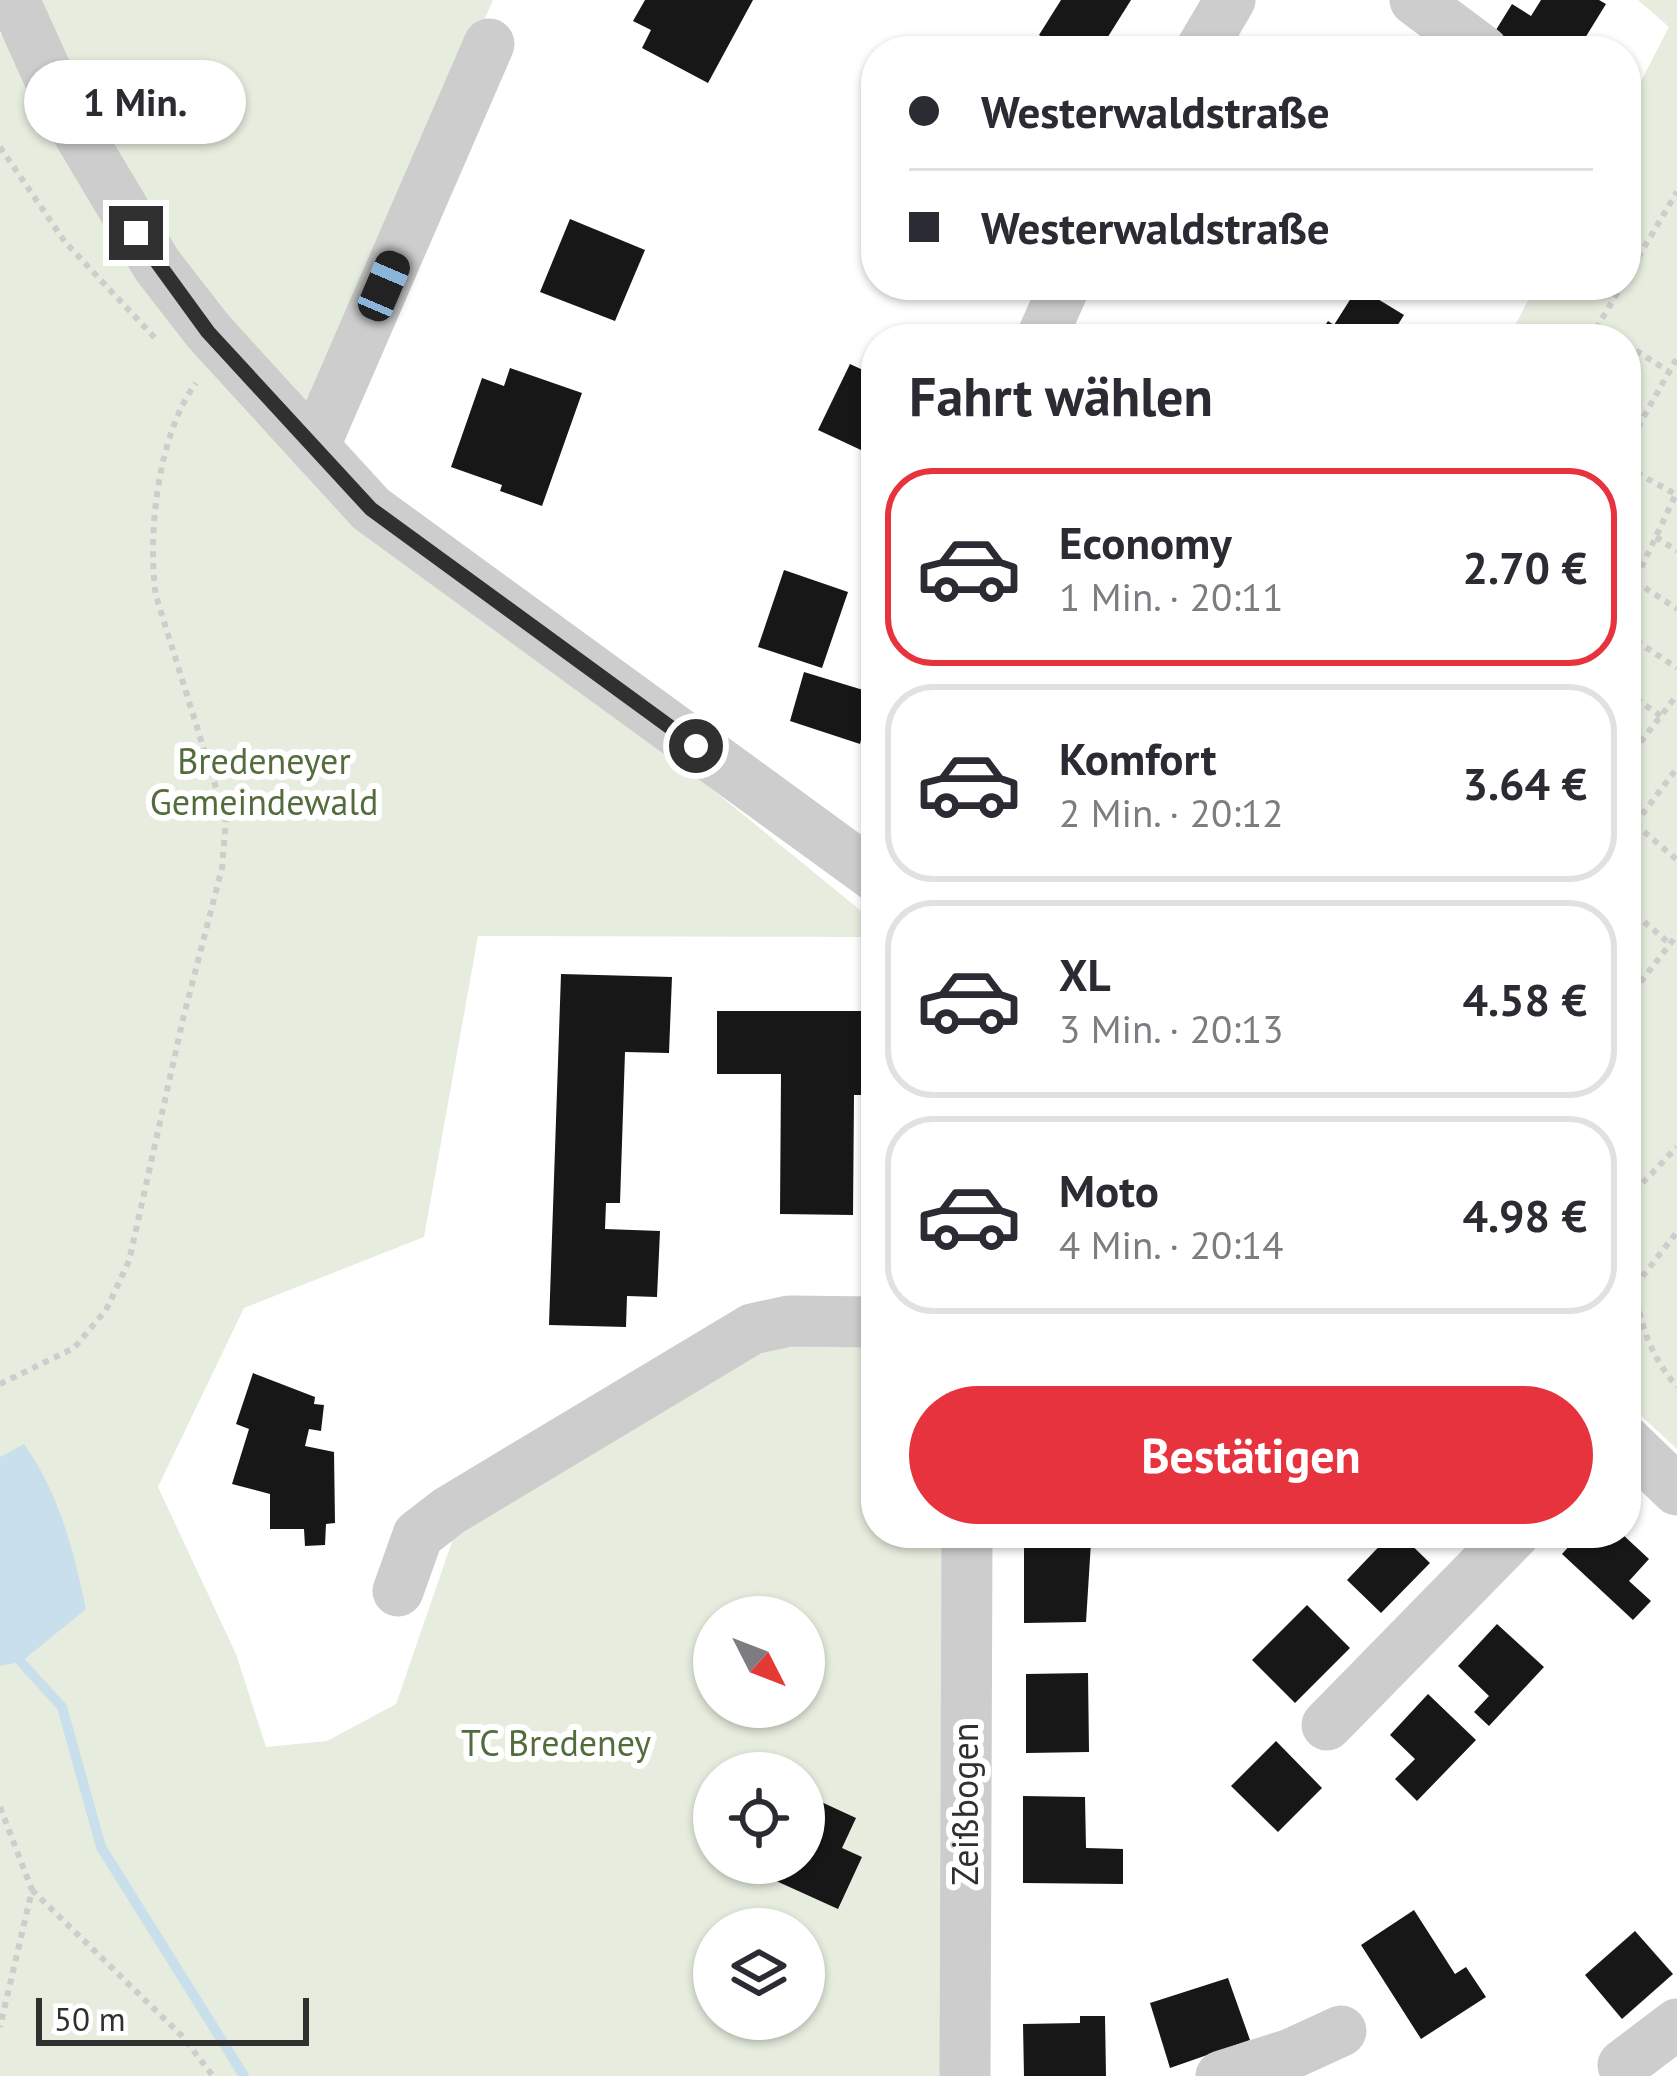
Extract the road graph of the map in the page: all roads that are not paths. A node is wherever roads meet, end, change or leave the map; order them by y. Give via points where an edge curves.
1 (14, 0) edge
2 (1230, 0) edge
3 (1415, 0) edge
4 (1209, 36) edge
5 (1463, 36) edge
6 (489, 44) dead end
7 (314, 447) junction
8 (861, 866) edge
9 (861, 1322) edge
10 (1641, 1455) edge
11 (1677, 1490) edge
12 (967, 1548) edge
13 (1500, 1548) edge
14 (398, 1591) dead end
15 (1327, 1725) dead end
16 (1677, 2024) edge
17 (1341, 2031) dead end
18 (1623, 2065) dead end
19 (965, 2076) edge
20 (1221, 2076) edge

1 - 7 street via 61,104 157,265
2 - 4 street
3 - 5 street
6 - 7 street
7 - 8 street via 371,509
9 - 14 street via 752,1329 449,1511 418,1535
10 - 11 street
12 - 19 street, Zeißbogen
13 - 15 street
16 - 18 street
17 - 20 street

